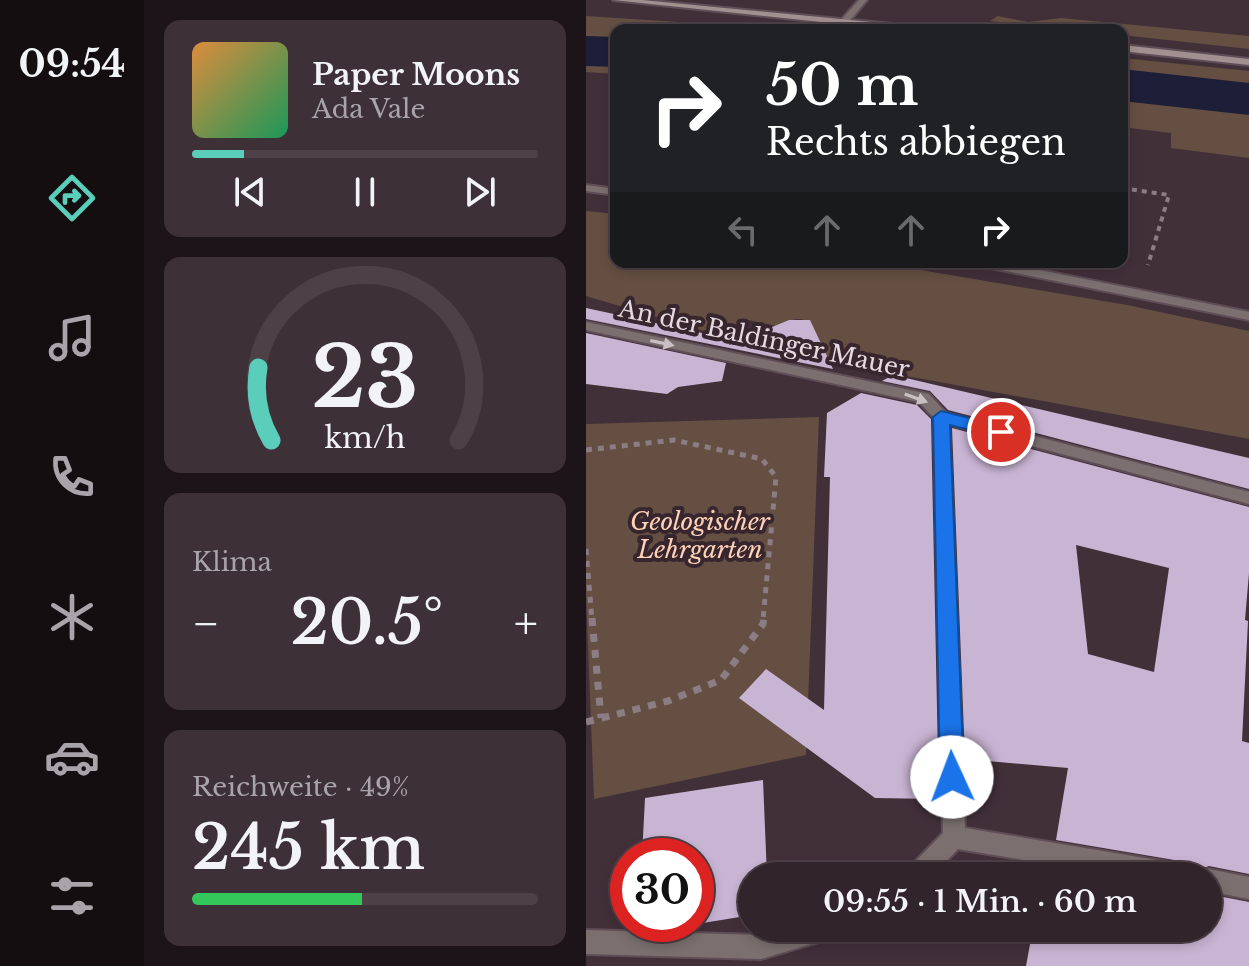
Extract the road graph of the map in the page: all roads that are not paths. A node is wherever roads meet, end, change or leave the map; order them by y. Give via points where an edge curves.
1 (617, 0) edge
2 (863, 0) edge
3 (844, 22) junction
4 (864, 24) edge
5 (1128, 49) edge
6 (1249, 62) edge
7 (586, 188) edge
8 (610, 190) edge
9 (1012, 268) edge
10 (1249, 316) edge
11 (586, 326) edge
12 (941, 417) junction
13 (1249, 498) edge
14 (954, 837) junction
15 (930, 862) edge
16 (1103, 862) edge
17 (1222, 883) edge
18 (1249, 888) edge
19 (586, 942) edge
20 (778, 942) edge

1 - 3 main road
2 - 3 street
3 - 4 main road
5 - 6 main road
7 - 8 street
9 - 10 street
11 -> 12 street, An der Baldinger Mauer via 924,398
12 - 13 street, An der Baldinger Mauer
12 - 14 street
14 - 15 street
14 - 16 street
17 - 18 street
19 - 20 street via 761,947

